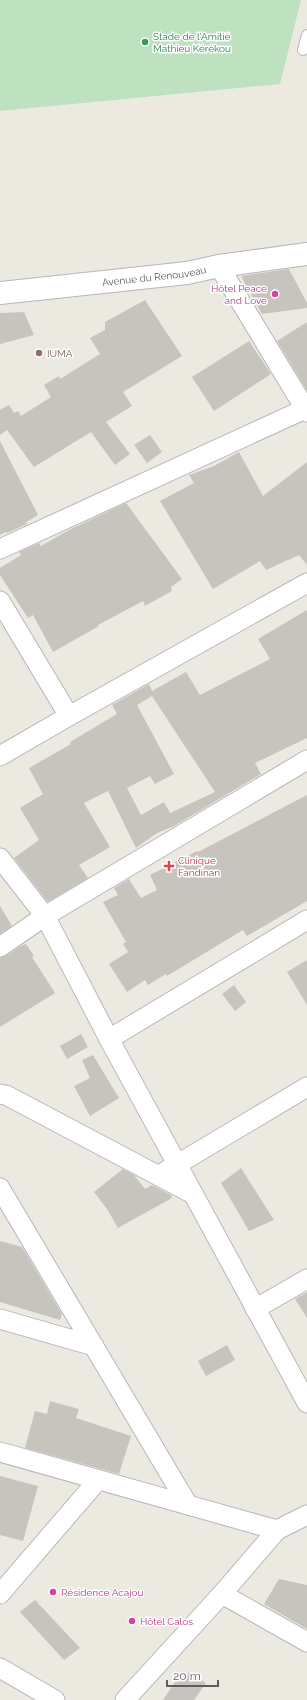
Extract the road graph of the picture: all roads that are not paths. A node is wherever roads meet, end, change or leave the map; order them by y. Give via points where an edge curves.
1 (307, 34) edge
2 (303, 50) dead end
3 (307, 254) edge
4 (219, 266) junction
5 (0, 293) edge
6 (306, 410) edge
7 (0, 549) edge
8 (307, 583) edge
9 (0, 601) edge
10 (69, 716) junction
11 (0, 756) edge
12 (307, 760) edge
13 (0, 858) edge
14 (45, 916) junction
15 (307, 920) edge
16 (0, 947) edge
17 (109, 1039) junction
18 (307, 1087) edge
19 (0, 1094) edge
20 (177, 1164) junction
21 (158, 1177) junction
22 (0, 1188) edge
23 (193, 1194) junction
24 (307, 1279) edge
25 (255, 1309) junction
26 (0, 1320) edge
27 (94, 1346) junction
28 (307, 1403) edge
29 (0, 1452) edge
30 (98, 1480) junction
31 (188, 1505) junction
32 (307, 1515) edge
33 (277, 1530) junction
34 (0, 1594) edge
35 (222, 1594) junction
36 (307, 1642) edge
37 (0, 1668) edge
38 (55, 1700) edge
39 (125, 1700) edge

1 - 2 lane
3 - 4 main road, Avenue du Renouveau
4 - 5 main road, Avenue du Renouveau via 186,273
4 - 6 street
6 - 7 street
8 - 10 street
9 - 10 street
10 - 11 street
12 - 14 street
13 - 14 street
14 - 16 street
14 - 17 street
15 - 17 street
17 - 20 street
18 - 20 street
19 - 21 street
20 - 21 street
20 - 23 street
21 - 23 street
22 - 27 street
23 - 25 street
24 - 25 street
25 - 28 street
26 - 27 street
27 - 31 street
29 - 30 street
30 - 31 street
30 - 34 street
31 - 33 street
32 - 33 street
33 - 35 street
35 - 36 street
35 - 39 street
37 - 38 street

